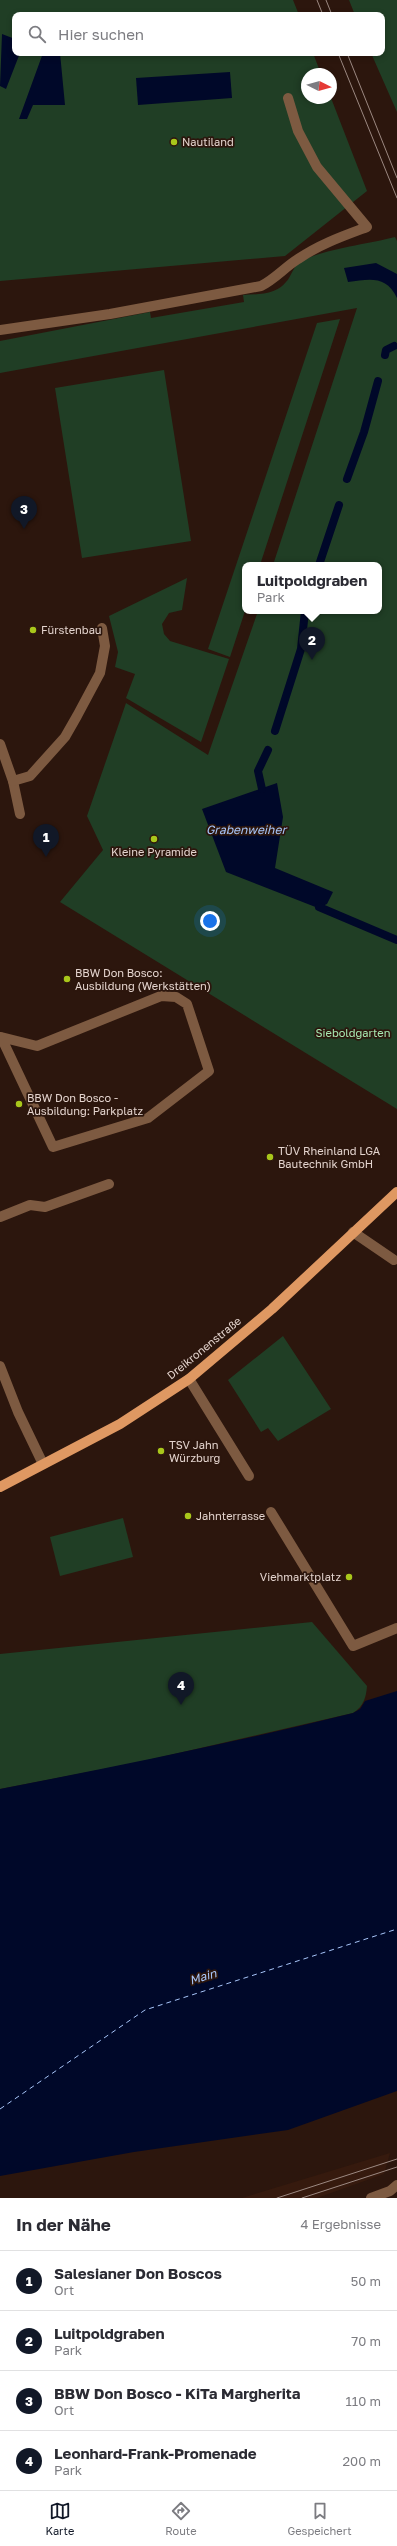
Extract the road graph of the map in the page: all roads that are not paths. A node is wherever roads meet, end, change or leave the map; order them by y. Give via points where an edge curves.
1 (288, 98) dead end
2 (0, 330) edge
3 (102, 628) dead end
4 (0, 744) edge
5 (13, 781) junction
6 (20, 814) dead end
7 (0, 1037) edge
8 (109, 1184) dead end
9 (397, 1192) edge
10 (0, 1217) edge
11 (353, 1232) junction
12 (394, 1260) dead end
13 (0, 1366) edge
14 (189, 1379) junction
15 (43, 1464) junction
16 (249, 1476) dead end
17 (0, 1487) edge
18 (271, 1512) dead end
19 (397, 1628) edge
20 (397, 2184) edge
21 (392, 2194) edge
22 (371, 2198) edge

1 - 2 street via 298,131 317,167 367,227 321,246 260,286 110,314
3 - 5 street via 105,646 100,673 65,737 30,776
4 - 5 street
5 - 6 street
7 - 7 street via 53,1146 148,1118 209,1072 187,1004 176,997 161,996 37,1046
8 - 10 street via 45,1207 30,1205
9 - 11 main road, Dreikronenstraße
11 - 12 street
11 - 14 main road, Dreikronenstraße via 272,1309
13 - 15 street
14 - 15 main road, Dreikronenstraße via 120,1424
14 - 16 street
15 - 17 main road, Dreikronenstraße
18 - 19 street via 353,1646
20 - 21 street
21 - 22 street

